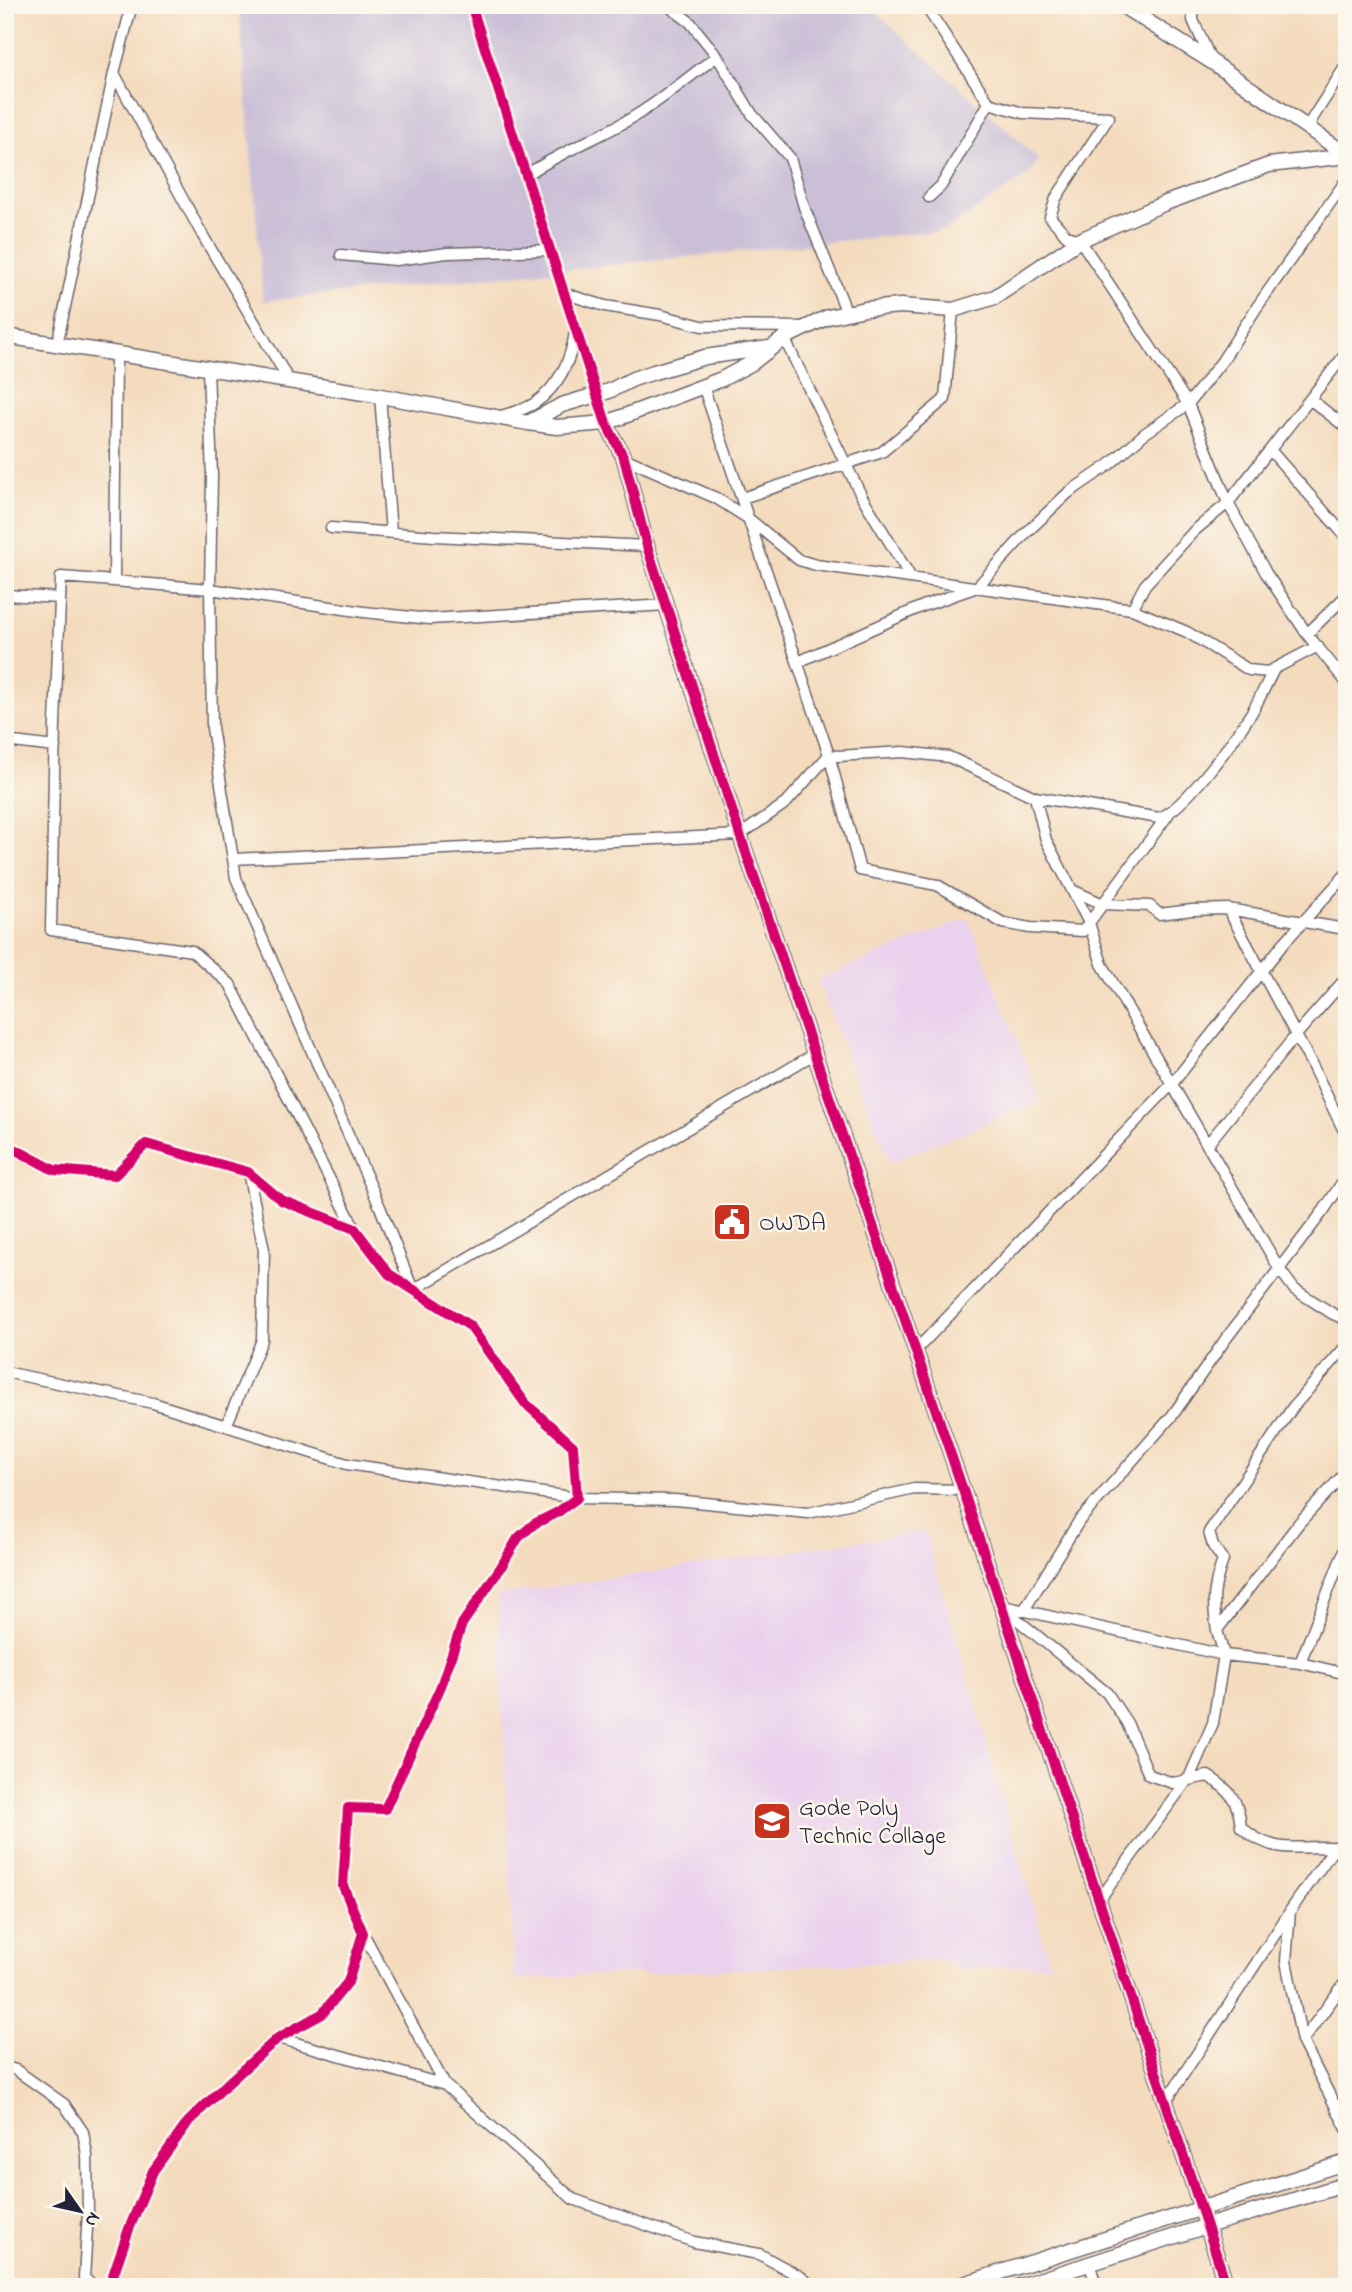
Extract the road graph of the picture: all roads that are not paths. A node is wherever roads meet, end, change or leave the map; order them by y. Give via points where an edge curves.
1 (132, 5) edge
2 (471, 5) edge
3 (667, 5) edge
4 (925, 5) edge
5 (1121, 5) edge
6 (1193, 5) edge
7 (717, 56) junction
8 (1212, 62) junction
9 (1347, 64) edge
10 (114, 73) junction
11 (989, 103) junction
12 (1307, 127) junction
13 (1347, 155) edge
14 (526, 175) junction
15 (1347, 179) edge
16 (929, 197) dead end
17 (1080, 240) junction
18 (551, 250) junction
19 (341, 256) dead end
20 (563, 293) junction
21 (953, 310) junction
22 (847, 313) junction
23 (805, 327) junction
24 (575, 329) junction
25 (5, 336) edge
26 (784, 338) junction
27 (57, 345) junction
28 (771, 348) junction
29 (1347, 352) edge
30 (116, 355) junction
31 (208, 369) junction
32 (290, 382) junction
33 (703, 386) junction
34 (597, 394) junction
35 (380, 396) junction
36 (1311, 400) junction
37 (1188, 404) junction
38 (495, 418) junction
39 (528, 423) junction
40 (606, 423) junction
41 (1347, 428) edge
42 (1271, 451) junction
43 (624, 458) junction
44 (846, 464) junction
45 (742, 498) junction
46 (1228, 503) junction
47 (750, 519) junction
48 (331, 528) dead end
49 (391, 532) junction
50 (1347, 538) edge
51 (647, 546) junction
52 (910, 576) junction
53 (114, 581) junction
54 (977, 587) junction
55 (210, 589) junction
56 (5, 595) edge
57 (1347, 595) edge
58 (61, 598) junction
59 (667, 605) junction
60 (1132, 609) junction
61 (1307, 634) junction
62 (1318, 646) junction
63 (797, 662) junction
64 (1275, 669) junction
65 (1347, 683) edge
66 (5, 741) edge
67 (55, 747) junction
68 (829, 755) junction
69 (1035, 797) junction
70 (1168, 815) junction
71 (740, 835) junction
72 (233, 859) junction
73 (1347, 873) edge
74 (1072, 890) junction
75 (1103, 904) junction
76 (1228, 909) junction
77 (1089, 923) junction
78 (1302, 923) junction
79 (1347, 932) edge
80 (1261, 971) junction
81 (1347, 977) edge
82 (1296, 1035) junction
83 (816, 1053) junction
84 (1172, 1084) junction
85 (1347, 1138) edge
86 (5, 1143) edge
87 (1207, 1145) junction
88 (248, 1172) junction
89 (1347, 1175) edge
90 (355, 1229) junction
91 (1280, 1270) junction
92 (413, 1290) junction
93 (1347, 1320) edge
94 (1347, 1345) edge
95 (916, 1350) junction
96 (5, 1372) edge
97 (226, 1426) junction
98 (1347, 1471) edge
99 (963, 1490) junction
100 (577, 1497) junction
101 (1347, 1543) edge
102 (1000, 1605) junction
103 (1024, 1610) junction
104 (1217, 1630) junction
105 (1224, 1655) junction
106 (1300, 1663) junction
107 (1347, 1674) edge
108 (1189, 1778) junction
109 (1341, 1847) edge
110 (1099, 1900) junction
111 (1290, 1911) junction
112 (363, 1933) junction
113 (1347, 1980) edge
114 (278, 2038) junction
115 (1302, 2041) junction
116 (5, 2067) edge
117 (446, 2085) junction
118 (1166, 2101) junction
119 (1347, 2129) edge
120 (1347, 2162) edge
121 (1347, 2184) edge
122 (1201, 2209) junction
123 (1207, 2226) junction
124 (1090, 2264) junction
125 (96, 2287) edge
126 (109, 2287) edge
127 (813, 2287) edge
128 (954, 2287) edge
129 (1017, 2287) edge
130 (1096, 2287) edge
131 (1227, 2287) edge

1 - 10 street
2 - 14 street
3 - 7 street via 690,22
4 - 11 street
5 - 8 street
6 - 8 street via 1193,20
7 - 14 street via 633,117 553,156
7 - 22 street via 752,114 790,158 804,207
8 - 12 street
9 - 12 street
10 - 27 street
10 - 32 street
11 - 16 street via 941,186
11 - 17 street via 1023,113 1109,117 1056,198 1049,217 1067,236
12 - 13 street
13 - 17 street via 1256,168
14 - 18 street
15 - 37 street
17 - 21 street via 995,297
17 - 37 street
18 - 19 street via 447,253 396,260
18 - 20 street
20 - 23 street via 702,326
20 - 24 street
21 - 22 street via 901,306
21 - 44 street via 945,399 882,452
22 - 23 street
23 - 26 street
24 - 34 street
24 - 38 street via 572,351 551,389 533,405
25 - 27 street
26 - 28 street
26 - 44 street
27 - 30 street
28 - 33 street via 752,363
28 - 34 street via 705,357
29 - 36 street
30 - 31 street
30 - 53 street
31 - 32 street
31 - 55 street
32 - 35 street
33 - 40 street
33 - 45 street
34 - 39 street via 562,404
34 - 40 street
35 - 38 street
35 - 49 street
36 - 41 street
36 - 42 street
37 - 46 street
37 - 54 street via 1068,494
38 - 39 street
39 - 40 street via 557,427
40 - 43 street
42 - 46 street
42 - 50 street
43 - 47 street via 716,498
43 - 51 street
44 - 45 street
44 - 52 street
45 - 47 street
46 - 60 street via 1194,531 1145,585
46 - 61 street via 1266,573
47 - 52 street via 799,560
47 - 63 street
48 - 49 street
49 - 51 street
51 - 59 street
52 - 54 street
53 - 55 street
53 - 58 street via 61,577
54 - 60 street
54 - 63 street
55 - 59 street via 430,619
55 - 72 street via 212,728
56 - 58 street
57 - 61 street
58 - 67 street
59 - 71 street
60 - 64 street via 1188,632 1249,670
61 - 62 street
62 - 64 street
62 - 65 street
63 - 68 street
64 - 70 street via 1251,714 1204,777
66 - 67 street
67 - 90 street via 51,930 192,951 229,984
68 - 69 street via 903,752 949,757
68 - 71 street via 786,803
68 - 77 street via 860,870 937,885 1003,923 1083,930
69 - 70 street via 1134,816
69 - 74 street via 1046,840
70 - 75 street
71 - 72 street
71 - 83 street
72 - 92 street via 236,878
73 - 78 street
74 - 75 street
74 - 77 street
75 - 76 street via 1150,906 1159,914
75 - 77 street
76 - 78 street
76 - 80 street
77 - 84 street via 1102,964
78 - 79 street
78 - 80 street
80 - 82 street
80 - 84 street
81 - 82 street
82 - 85 street
82 - 87 street
83 - 92 street
83 - 95 street
84 - 87 street
84 - 95 street
86 - 88 street via 54,1170 115,1175 146,1144
87 - 91 street
88 - 90 street via 281,1200
88 - 97 street via 264,1250 262,1340
89 - 91 street
90 - 92 street via 389,1274
91 - 93 street via 1294,1289
91 - 103 street via 1172,1416 1079,1521
92 - 100 street via 470,1326 525,1403 573,1446
94 - 104 street via 1293,1407 1209,1532 1223,1560 1212,1603
95 - 99 street
96 - 97 street via 153,1403
97 - 100 street via 347,1464
98 - 104 street
99 - 100 street via 914,1489 807,1513 675,1500
99 - 102 street
100 - 112 street via 518,1538 461,1624 441,1686 385,1809 348,1808 343,1885
101 - 106 street
102 - 103 street
102 - 108 street via 1107,1693 1127,1723 1149,1775 1173,1783
102 - 110 street
103 - 105 street
104 - 105 street
105 - 106 street
105 - 108 street via 1213,1723
106 - 107 street
108 - 109 street via 1208,1776 1226,1788 1238,1805 1241,1827 1253,1838 1285,1849
108 - 110 street
109 - 111 street
110 - 118 street
111 - 115 street via 1286,1961
111 - 118 street
112 - 114 street via 348,1982 321,2014
112 - 117 street
113 - 115 street
114 - 117 street
114 - 126 street via 189,2122 153,2171
115 - 119 street
116 - 125 street via 64,2104 83,2132 88,2212 84,2278
117 - 127 street via 573,2199 694,2242 759,2254
118 - 122 street
120 - 122 street
121 - 123 street
122 - 123 street
122 - 128 street
123 - 124 street
123 - 131 street
124 - 129 street
124 - 130 street

